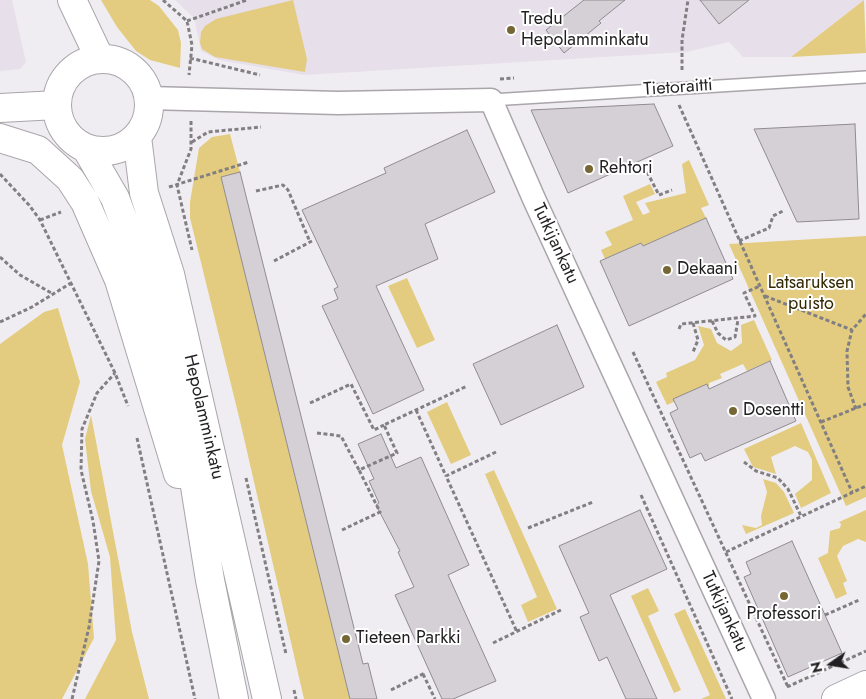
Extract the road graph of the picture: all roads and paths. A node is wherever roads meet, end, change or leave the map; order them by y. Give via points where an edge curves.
1 (72, 0) edge
2 (247, 0) edge
3 (688, 0) edge
4 (187, 21) dead end
5 (190, 58) dead end
6 (100, 59) junction
7 (682, 71) junction
8 (692, 71) dead end
9 (267, 76) dead end
10 (866, 76) edge
11 (518, 78) dead end
12 (674, 88) junction
13 (491, 90) junction
14 (148, 98) junction
15 (57, 105) junction
16 (0, 108) edge
17 (262, 127) dead end
18 (137, 137) junction
19 (0, 138) edge
20 (192, 142) dead end
21 (86, 148) junction
22 (249, 162) dead end
23 (647, 172) dead end
24 (0, 174) edge
25 (177, 186) dead end
26 (672, 190) dead end
27 (256, 191) dead end
28 (783, 210) dead end
29 (738, 241) junction
30 (0, 258) edge
31 (274, 261) dead end
32 (71, 284) junction
33 (760, 286) junction
34 (54, 294) junction
35 (765, 296) junction
36 (866, 314) edge
37 (738, 320) junction
38 (712, 321) junction
39 (0, 322) edge
40 (693, 323) junction
41 (678, 328) dead end
42 (852, 330) junction
43 (693, 352) dead end
44 (115, 373) junction
45 (467, 386) dead end
46 (310, 403) dead end
47 (866, 404) edge
48 (856, 409) junction
49 (129, 410) dead end
50 (416, 410) junction
51 (822, 422) junction
52 (384, 425) junction
53 (135, 428) dead end
54 (317, 432) dead end
55 (496, 452) dead end
56 (744, 462) dead end
57 (359, 470) junction
58 (446, 476) junction
59 (866, 487) edge
60 (639, 489) dead end
61 (852, 492) junction
62 (593, 502) dead end
63 (801, 516) junction
64 (528, 528) dead end
65 (342, 530) dead end
66 (726, 552) dead end
67 (210, 580) junction
68 (859, 600) dead end
69 (563, 609) dead end
70 (825, 615) dead end
71 (517, 632) junction
72 (493, 643) dead end
73 (866, 651) edge
74 (866, 685) edge
75 (391, 690) dead end
76 (764, 698) edge
77 (72, 699) edge
78 (196, 699) edge
79 (234, 699) edge
80 (267, 699) edge
81 (434, 699) edge
82 (732, 699) edge
83 (836, 699) edge

1 - 6 main road
2 - 4 path
3 - 7 path via 682,40
5 - 9 path
6 - 14 main road via 126,65 145,85
6 - 15 main road via 80,66 65,79
7 - 8 path
7 - 12 path via 672,71
10 - 12 lane, Tietoraitti
11 - 13 path
12 - 13 lane, Tietoraitti
12 - 29 path via 675,97
13 - 14 street via 330,103
13 - 76 street, Tutkijankatu via 534,199
14 - 18 main road via 149,112
15 - 16 main road
15 - 21 main road via 65,131 74,142
17 - 20 path via 208,132
18 - 21 main road via 114,150
18 - 80 main road, Hepolamminkatu via 144,193 170,274
19 - 67 main road via 38,150 70,179 85,202 119,280 133,322
21 - 67 main road, Hepolamminkatu via 115,198 154,302 184,418
22 - 25 path
23 - 26 path via 659,195
24 - 32 path via 40,220
27 - 31 path via 283,185 311,241
28 - 29 path via 773,216 769,228
29 - 33 path
30 - 34 path via 20,275
32 - 34 path
32 - 44 path
33 - 35 path
33 - 37 path via 744,293 755,316
34 - 39 path
35 - 42 path
35 - 51 path
36 - 42 path
37 - 38 path
37 - 38 path via 735,337 726,340
38 - 40 path
40 - 41 path via 681,324
40 - 43 path via 698,340
42 - 48 path via 847,351 848,387
44 - 49 path
44 - 77 path via 96,393 82,429 81,470 99,561 89,627
45 - 50 path
46 - 52 path via 353,384 374,430
47 - 48 path
48 - 51 path
50 - 52 path
50 - 58 path
51 - 61 path
52 - 57 path via 397,453
53 - 78 path
54 - 57 path via 341,436
55 - 58 path
56 - 63 path via 756,471 778,478 788,489
57 - 65 path via 380,512
58 - 71 path
59 - 61 path
60 - 82 path
61 - 63 path
62 - 64 path
63 - 66 path
67 - 79 main road, Hepolamminkatu
68 - 70 path
69 - 71 path
71 - 72 path
73 - 76 path
74 - 83 main road
75 - 81 path via 424,674

